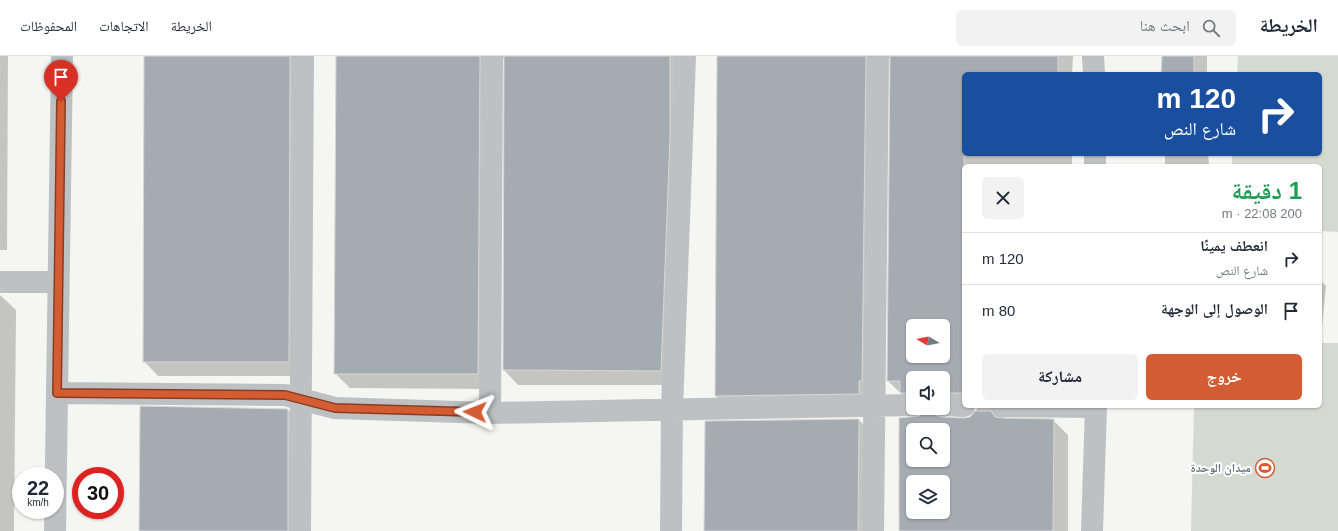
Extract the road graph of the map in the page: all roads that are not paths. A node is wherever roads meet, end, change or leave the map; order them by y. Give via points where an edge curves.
1 (62, 56) edge
2 (303, 56) edge
3 (492, 56) edge
4 (685, 56) edge
5 (878, 56) edge
6 (1093, 56) edge
7 (1094, 72) edge
8 (0, 282) edge
9 (57, 282) junction
10 (57, 393) junction
11 (301, 400) junction
12 (875, 404) junction
13 (906, 405) edge
14 (950, 405) edge
15 (962, 406) edge
16 (1096, 408) edge
17 (672, 409) junction
18 (490, 413) junction
19 (55, 531) edge
20 (300, 531) edge
21 (671, 531) edge
22 (873, 531) edge
23 (1092, 531) edge

1 - 9 street
2 - 11 street
3 - 18 street
4 - 17 street
5 - 12 street
6 - 7 street
8 - 9 street
9 - 10 street
10 - 11 street via 285,395
10 - 19 street
11 - 18 street via 335,408
11 - 20 street
12 - 13 street
12 - 17 street
12 - 22 street
14 - 15 street
16 - 23 street
17 - 18 street
17 - 21 street

